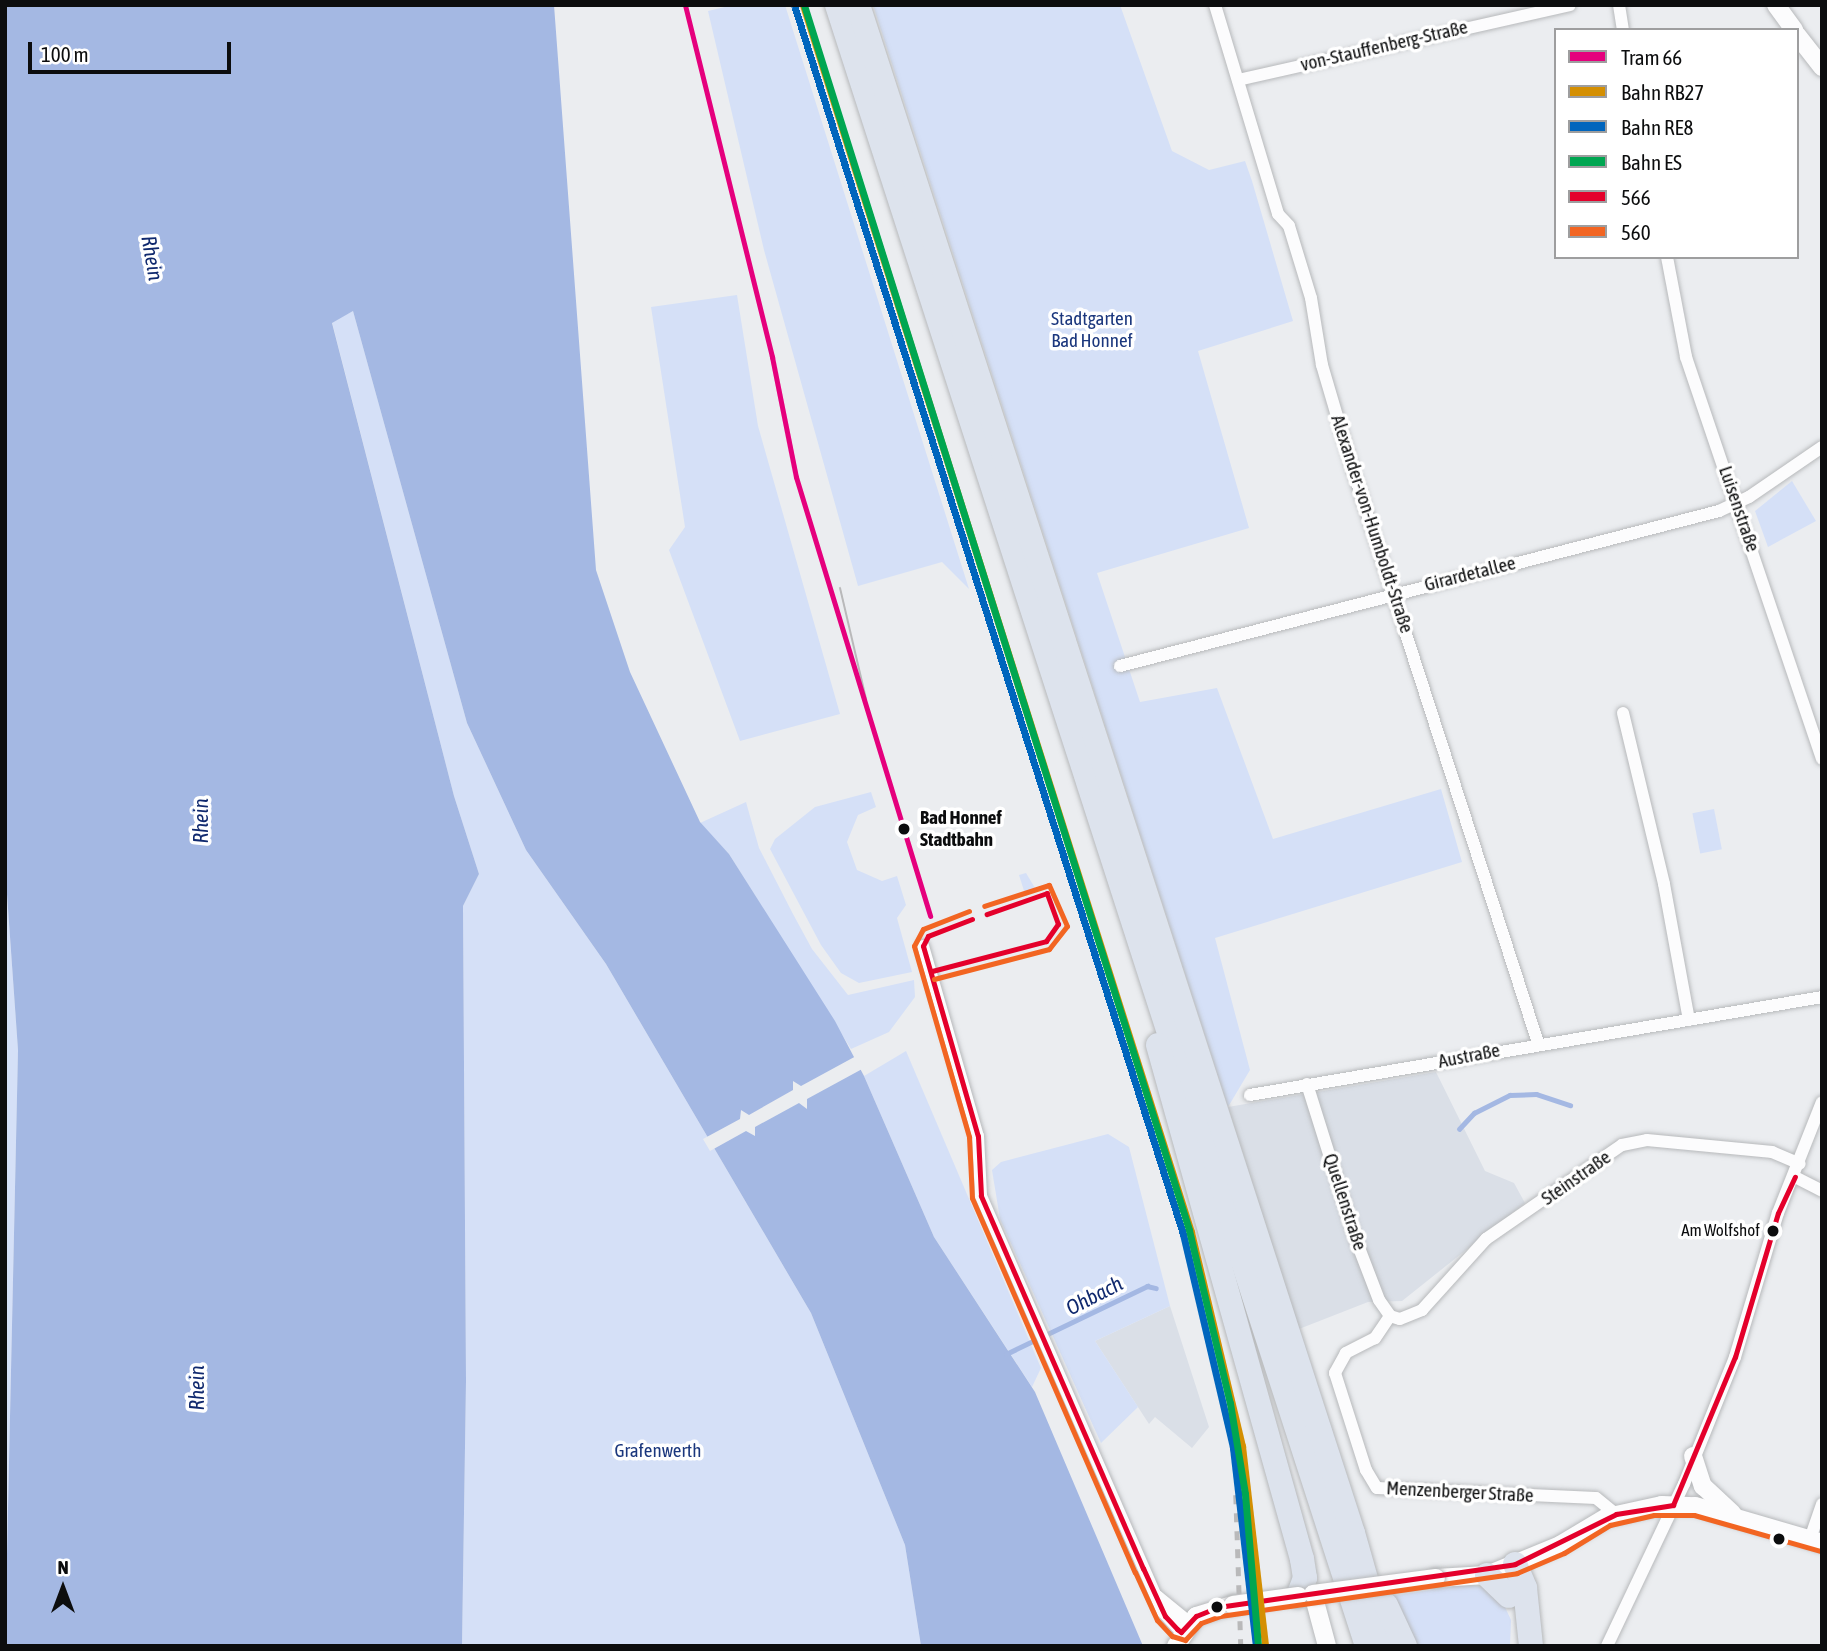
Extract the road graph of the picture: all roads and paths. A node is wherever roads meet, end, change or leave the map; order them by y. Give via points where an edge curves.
1 (837, 5) edge
2 (858, 5) edge
3 (1215, 5) edge
4 (1570, 5) edge
5 (1619, 5) edge
6 (1776, 5) edge
7 (1623, 28) edge
8 (1793, 28) edge
9 (1799, 38) edge
10 (1822, 67) edge
11 (1238, 80) junction
12 (1667, 259) edge
13 (1822, 447) edge
14 (1738, 502) junction
15 (1394, 592) junction
16 (1120, 666) dead end
17 (1623, 713) dead end
18 (1822, 759) edge
19 (1130, 908) junction
20 (923, 946) dead end
21 (1822, 997) edge
22 (1689, 1020) junction
23 (1538, 1043) junction
24 (1307, 1084) junction
25 (1250, 1095) dead end
26 (1822, 1102) edge
27 (1800, 1164) junction
28 (1795, 1177) junction
29 (1822, 1191) edge
30 (1390, 1316) junction
31 (1693, 1455) junction
32 (1822, 1504) edge
33 (1674, 1505) junction
34 (1616, 1514) junction
35 (1737, 1517) junction
36 (1353, 1533) junction
37 (1816, 1541) edge
38 (1515, 1564) junction
39 (1487, 1575) junction
40 (1436, 1578) junction
41 (1306, 1595) junction
42 (1509, 1596) junction
43 (1182, 1633) edge
44 (1328, 1646) edge
45 (1367, 1646) edge
46 (1385, 1646) edge
47 (1405, 1646) edge
48 (1517, 1646) edge
49 (1531, 1646) edge
50 (1607, 1646) edge

1 - 19 highway
2 - 36 highway
3 - 11 street, Alexander-von-Humboldt-Straße
4 - 11 street, von-Stauffenberg-Straße
5 - 7 street
6 - 8 main road
9 - 10 main road
11 - 15 street, Alexander-von-Humboldt-Straße via 1278,214 1289,226 1311,298 1322,365
12 - 14 street, Luisenstraße via 1686,357
13 - 14 street, Girardetallee
14 - 15 street, Girardetallee via 1603,541
14 - 18 street, Luisenstraße
15 - 16 street, Girardetallee
15 - 23 street, Alexander-von-Humboldt-Straße
17 - 22 street via 1664,884
19 - 41 highway via 1131,939 1165,1072 1304,1564
19 - 45 highway
20 - 43 street via 978,1136 981,1196 1167,1619
21 - 22 street, Austraße
22 - 23 street, Austraße
23 - 24 street, Austraße
24 - 25 street, Austraße
24 - 30 street, Quellenstraße via 1356,1240 1379,1300
26 - 27 street
27 - 28 street
27 - 30 street, Steinstraße via 1772,1152 1687,1143 1622,1144 1486,1239 1422,1310 1400,1319
28 - 29 street
28 - 31 street via 1778,1213 1735,1357
30 - 34 street, Menzenberger Straße via 1375,1338 1346,1353 1335,1373 1366,1470 1377,1488 1596,1498
31 - 33 street
31 - 35 main road via 1703,1486
32 - 37 street
33 - 34 main road
33 - 35 main road
33 - 50 street
34 - 38 main road
35 - 37 main road
36 - 46 highway
36 - 47 highway
38 - 39 main road
38 - 40 main road
38 - 42 highway via 1509,1576
38 - 49 highway via 1525,1588
39 - 40 main road
39 - 42 highway
40 - 41 main road, bridge
41 - 43 main road, bridge via 1210,1609
41 - 44 main road
42 - 48 highway

